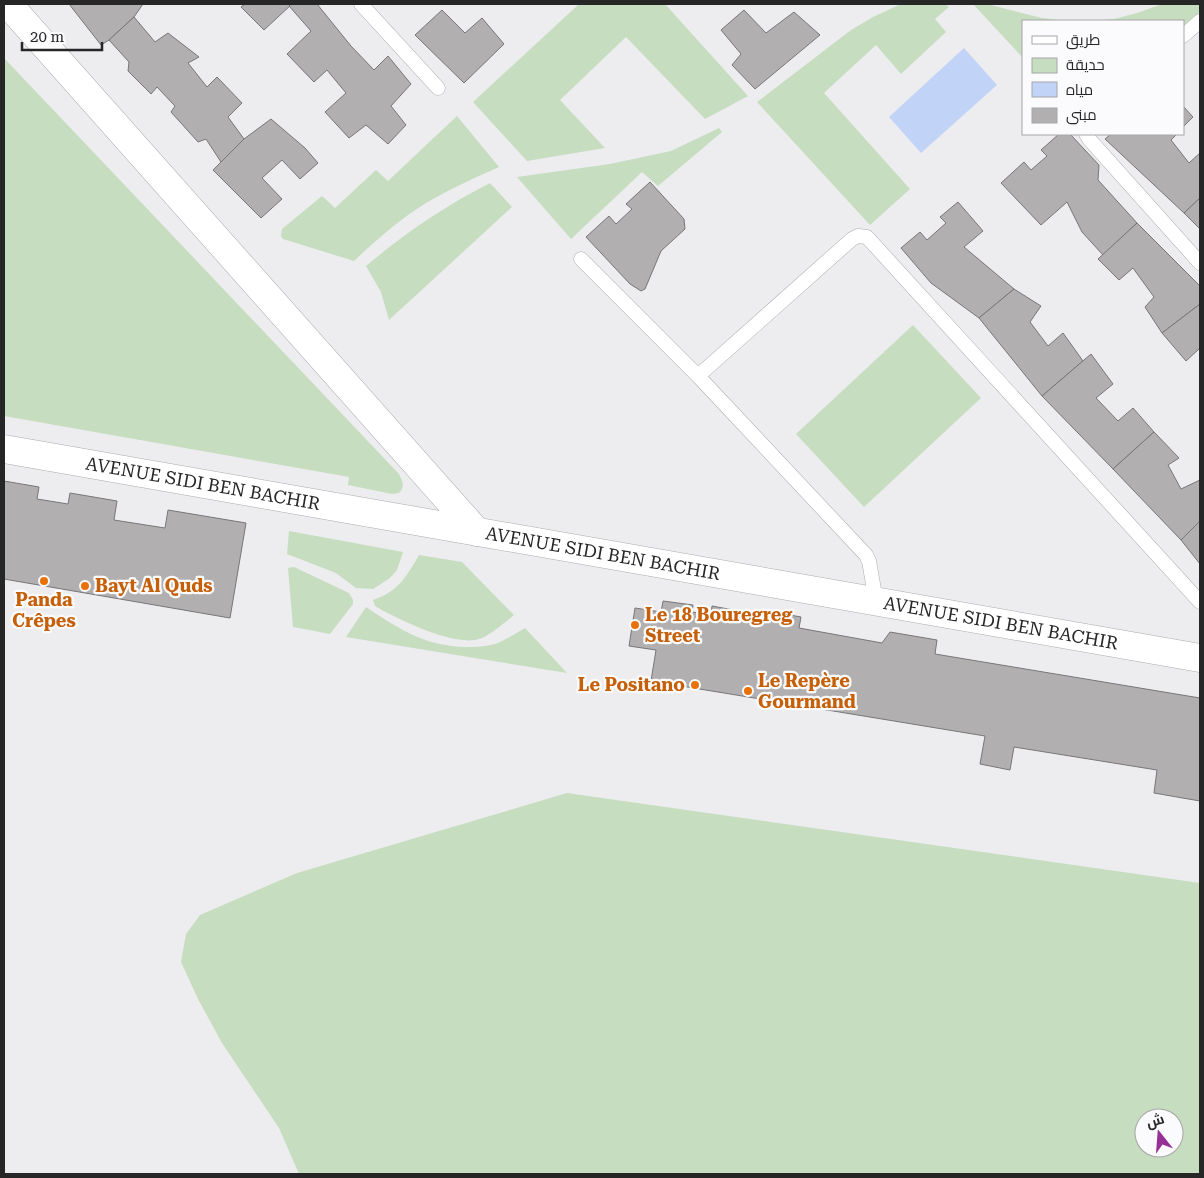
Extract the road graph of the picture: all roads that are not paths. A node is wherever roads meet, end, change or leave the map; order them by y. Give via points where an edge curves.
1 (8, 4) edge
2 (361, 4) edge
3 (1200, 21) edge
4 (1184, 35) edge
5 (438, 88) dead end
6 (1086, 135) edge
7 (581, 259) dead end
8 (1200, 263) edge
9 (698, 376) junction
10 (4, 450) edge
11 (477, 532) junction
12 (876, 601) junction
13 (1200, 602) edge
14 (1200, 658) edge

1 - 11 street
2 - 5 lane
3 - 4 lane
6 - 8 lane
7 - 9 lane
9 - 12 lane via 866,555
9 - 13 lane via 852,239 867,237
10 - 11 street, AVENUE SIDI BEN BACHIR
11 - 12 street, AVENUE SIDI BEN BACHIR
12 - 14 street, AVENUE SIDI BEN BACHIR

